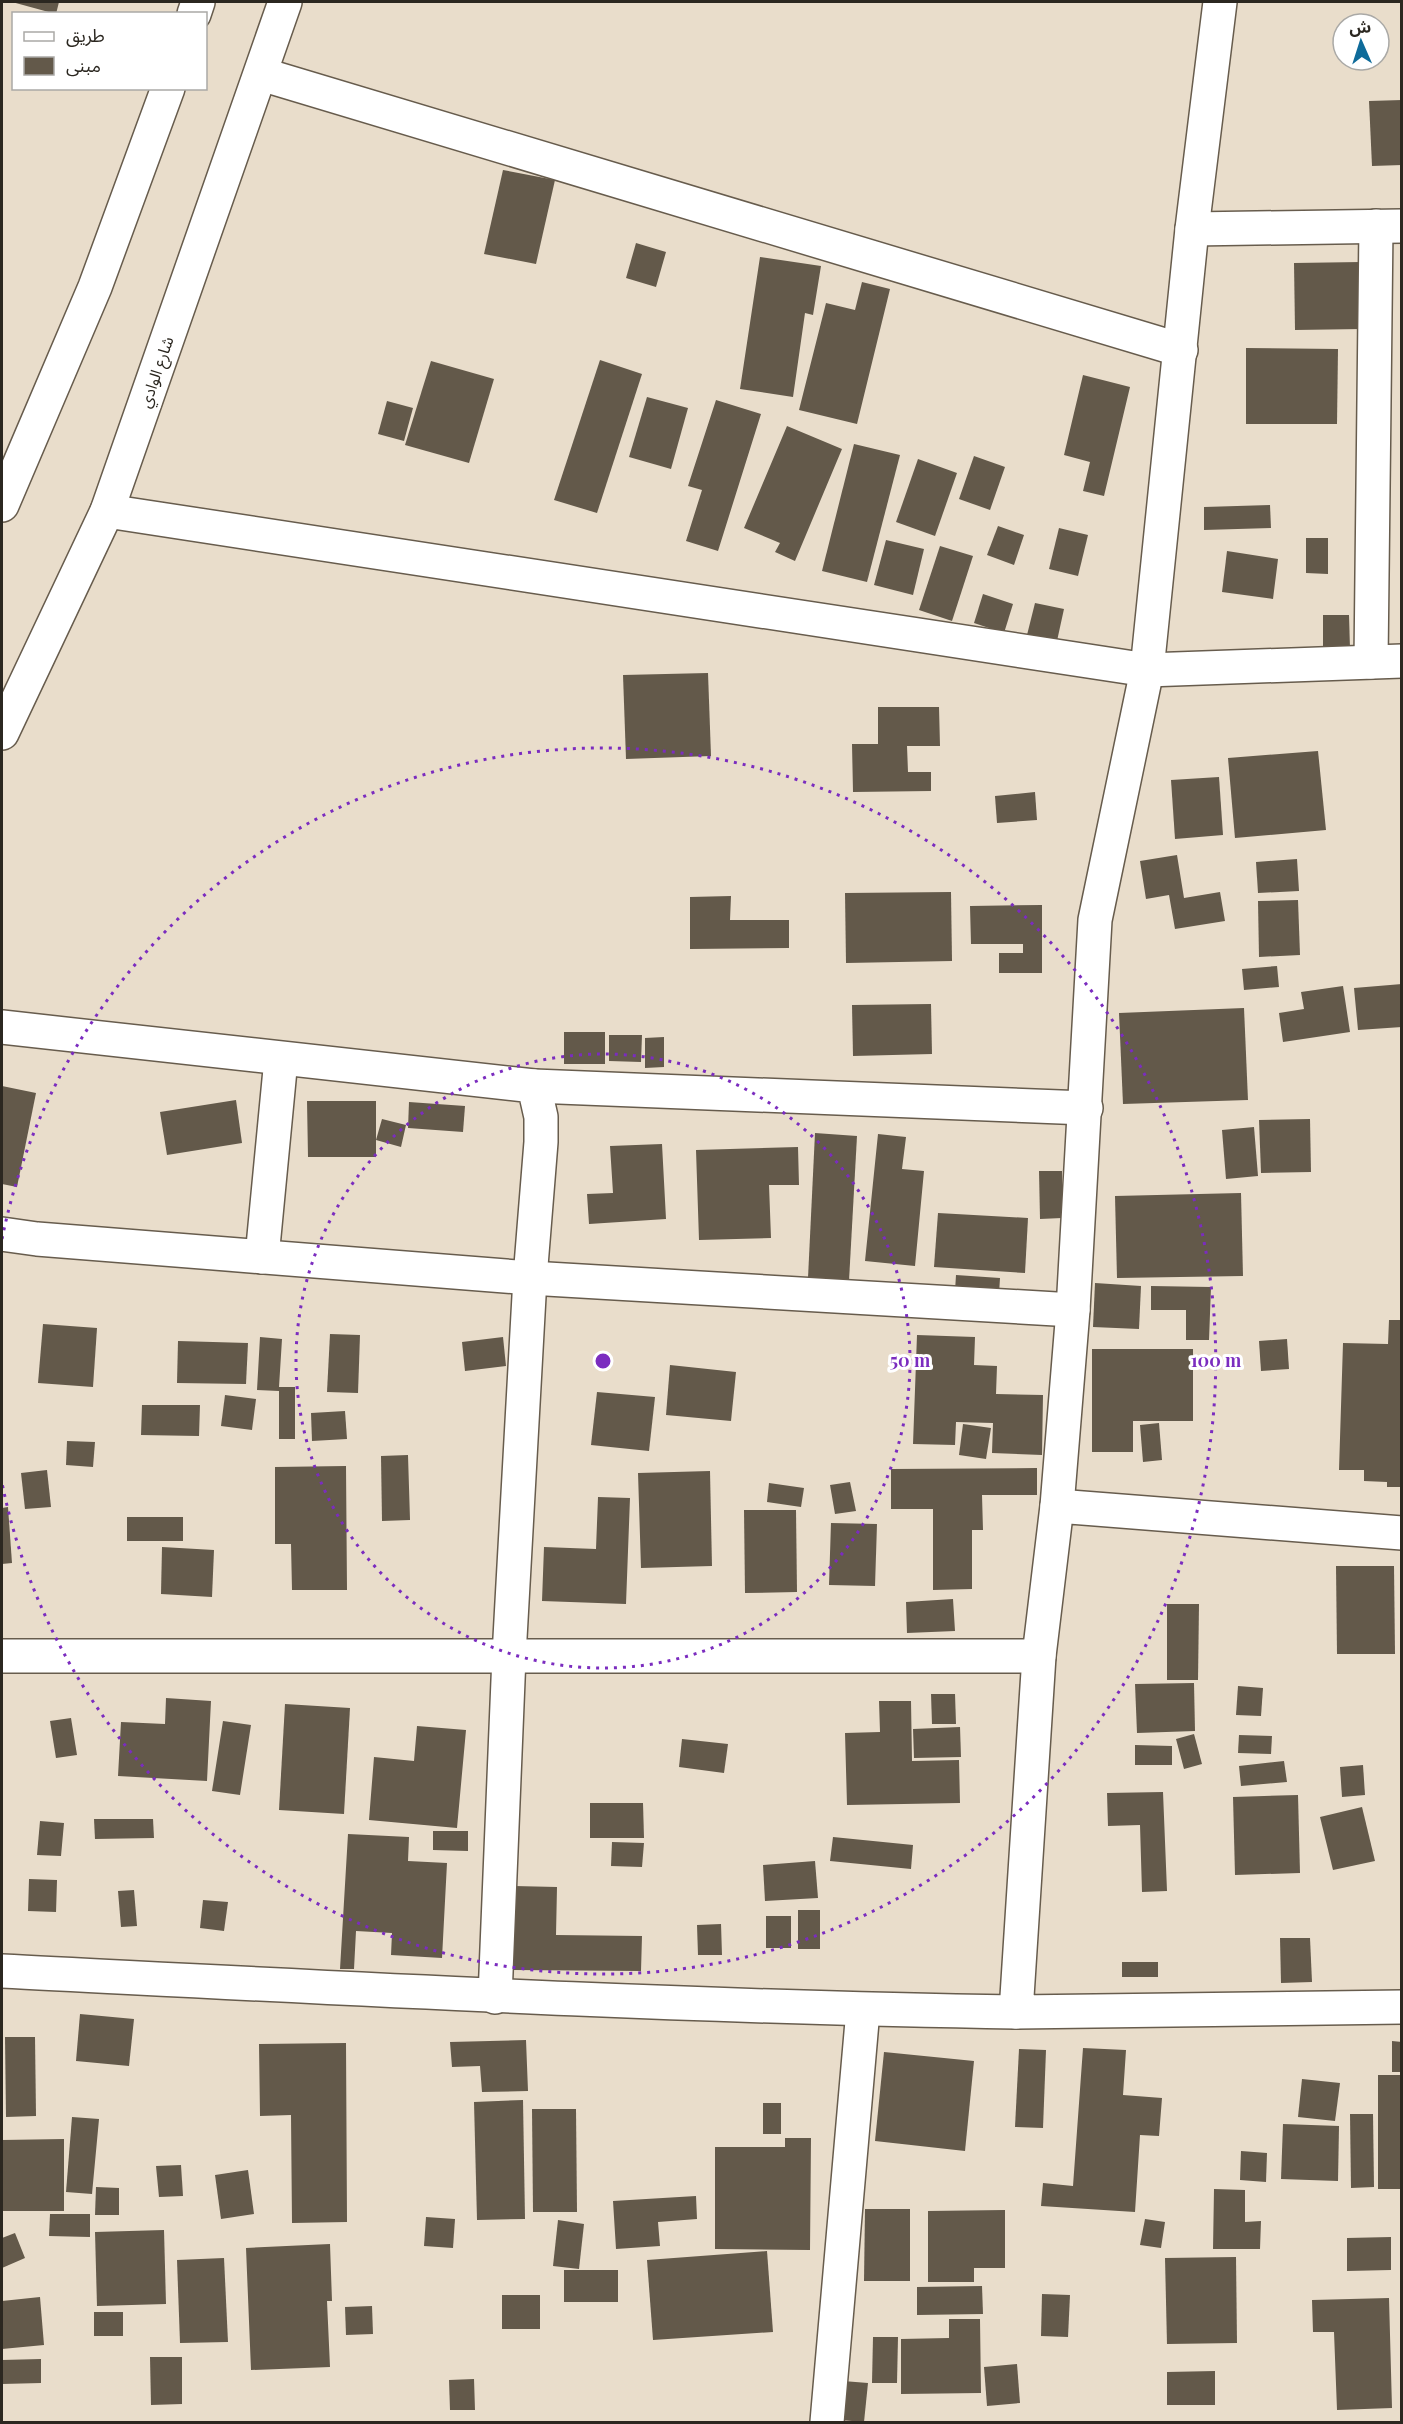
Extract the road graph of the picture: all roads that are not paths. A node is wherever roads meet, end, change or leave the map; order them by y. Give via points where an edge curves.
1 (285, 2) edge
2 (1220, 2) edge
3 (261, 74) junction
4 (167, 90) edge
5 (1388, 226) edge
6 (1192, 229) junction
7 (1181, 350) junction
8 (2, 505) edge
9 (107, 511) junction
10 (1386, 662) edge
11 (1147, 670) junction
12 (2, 733) edge
13 (2, 1027) edge
14 (282, 1059) junction
15 (534, 1086) junction
16 (1086, 1108) junction
17 (2, 1234) edge
18 (262, 1257) junction
19 (530, 1278) junction
20 (1073, 1310) junction
21 (1057, 1506) junction
22 (1401, 1533) edge
23 (2, 1656) edge
24 (509, 1656) junction
25 (1039, 1656) junction
26 (2, 1971) edge
27 (495, 1996) junction
28 (1401, 2007) edge
29 (863, 2010) junction
30 (1016, 2012) junction
31 (827, 2422) edge

1 - 3 street, شارع الوادي
2 - 6 street
3 - 7 street
3 - 9 street, شارع الوادي
4 - 8 street via 95,287
5 - 6 street
5 - 10 street
6 - 7 street
7 - 11 street
9 - 11 street
9 - 12 street, شارع الوادي
10 - 11 street
11 - 16 street via 1095,920
13 - 14 street
14 - 15 street
14 - 18 street
15 - 16 street
15 - 19 street via 541,1117
16 - 20 street
17 - 18 street
18 - 19 street
19 - 20 street
19 - 24 street
20 - 21 street
21 - 22 street
21 - 25 street
23 - 24 street
24 - 25 street
24 - 27 street
25 - 30 street
26 - 27 street
27 - 29 street
28 - 30 street
29 - 30 street
29 - 31 street

